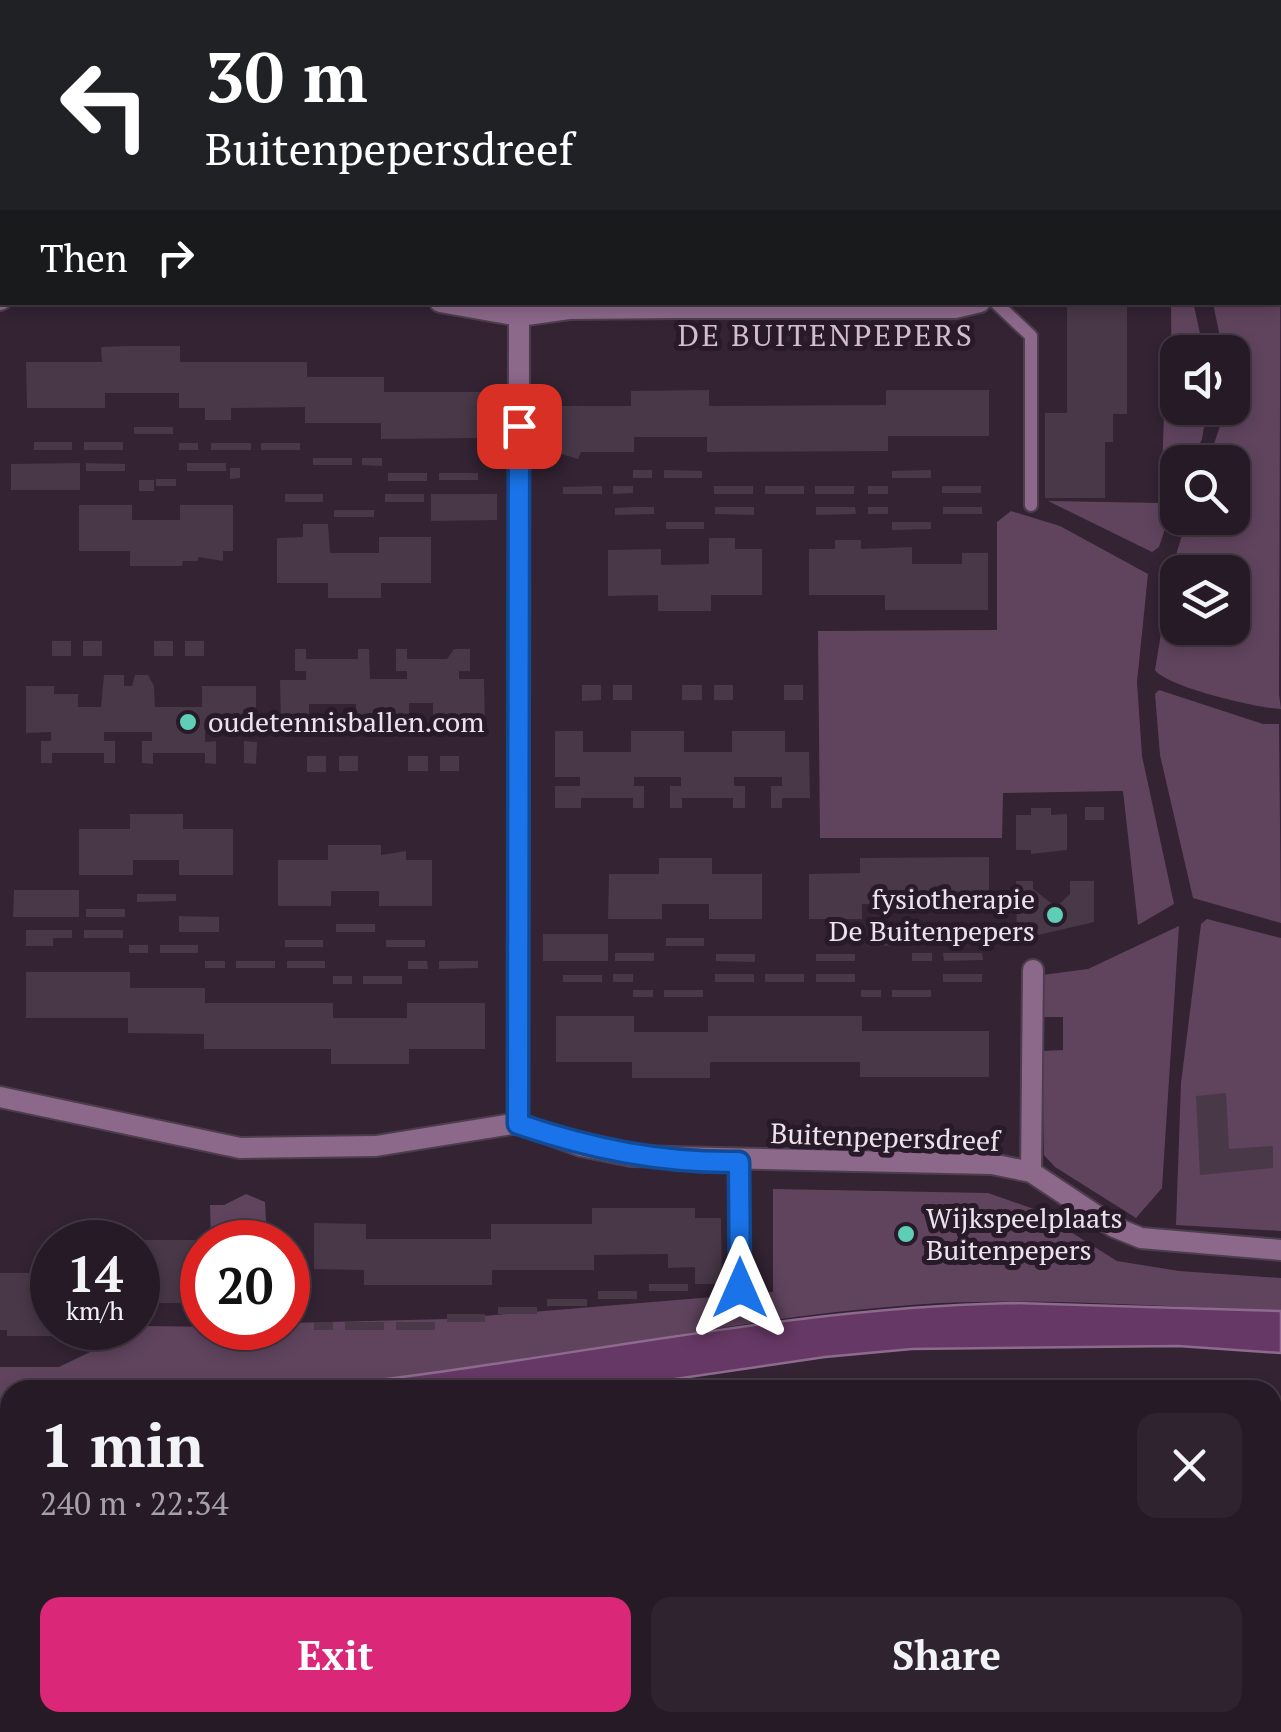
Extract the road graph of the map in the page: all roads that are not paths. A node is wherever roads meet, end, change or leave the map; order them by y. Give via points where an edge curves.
1 (457, 305) edge
2 (676, 305) edge
3 (968, 305) edge
4 (997, 305) edge
5 (519, 316) junction
6 (1031, 505) dead end
7 (1033, 970) dead end
8 (0, 1098) edge
9 (518, 1124) junction
10 (739, 1162) junction
11 (1031, 1172) junction
12 (1281, 1250) edge
13 (740, 1288) dead end

1 - 5 street
2 - 3 street
2 - 5 street
4 - 6 lane via 1031,336
5 - 9 street
7 - 11 street
8 - 9 street, Buitenpepersdreef via 240,1148 376,1146
9 - 10 street, Buitenpepersdreef via 631,1156
10 - 11 street, Buitenpepersdreef via 992,1164
10 - 13 lane
11 - 12 street, Buitenpepersdreef via 1140,1238

